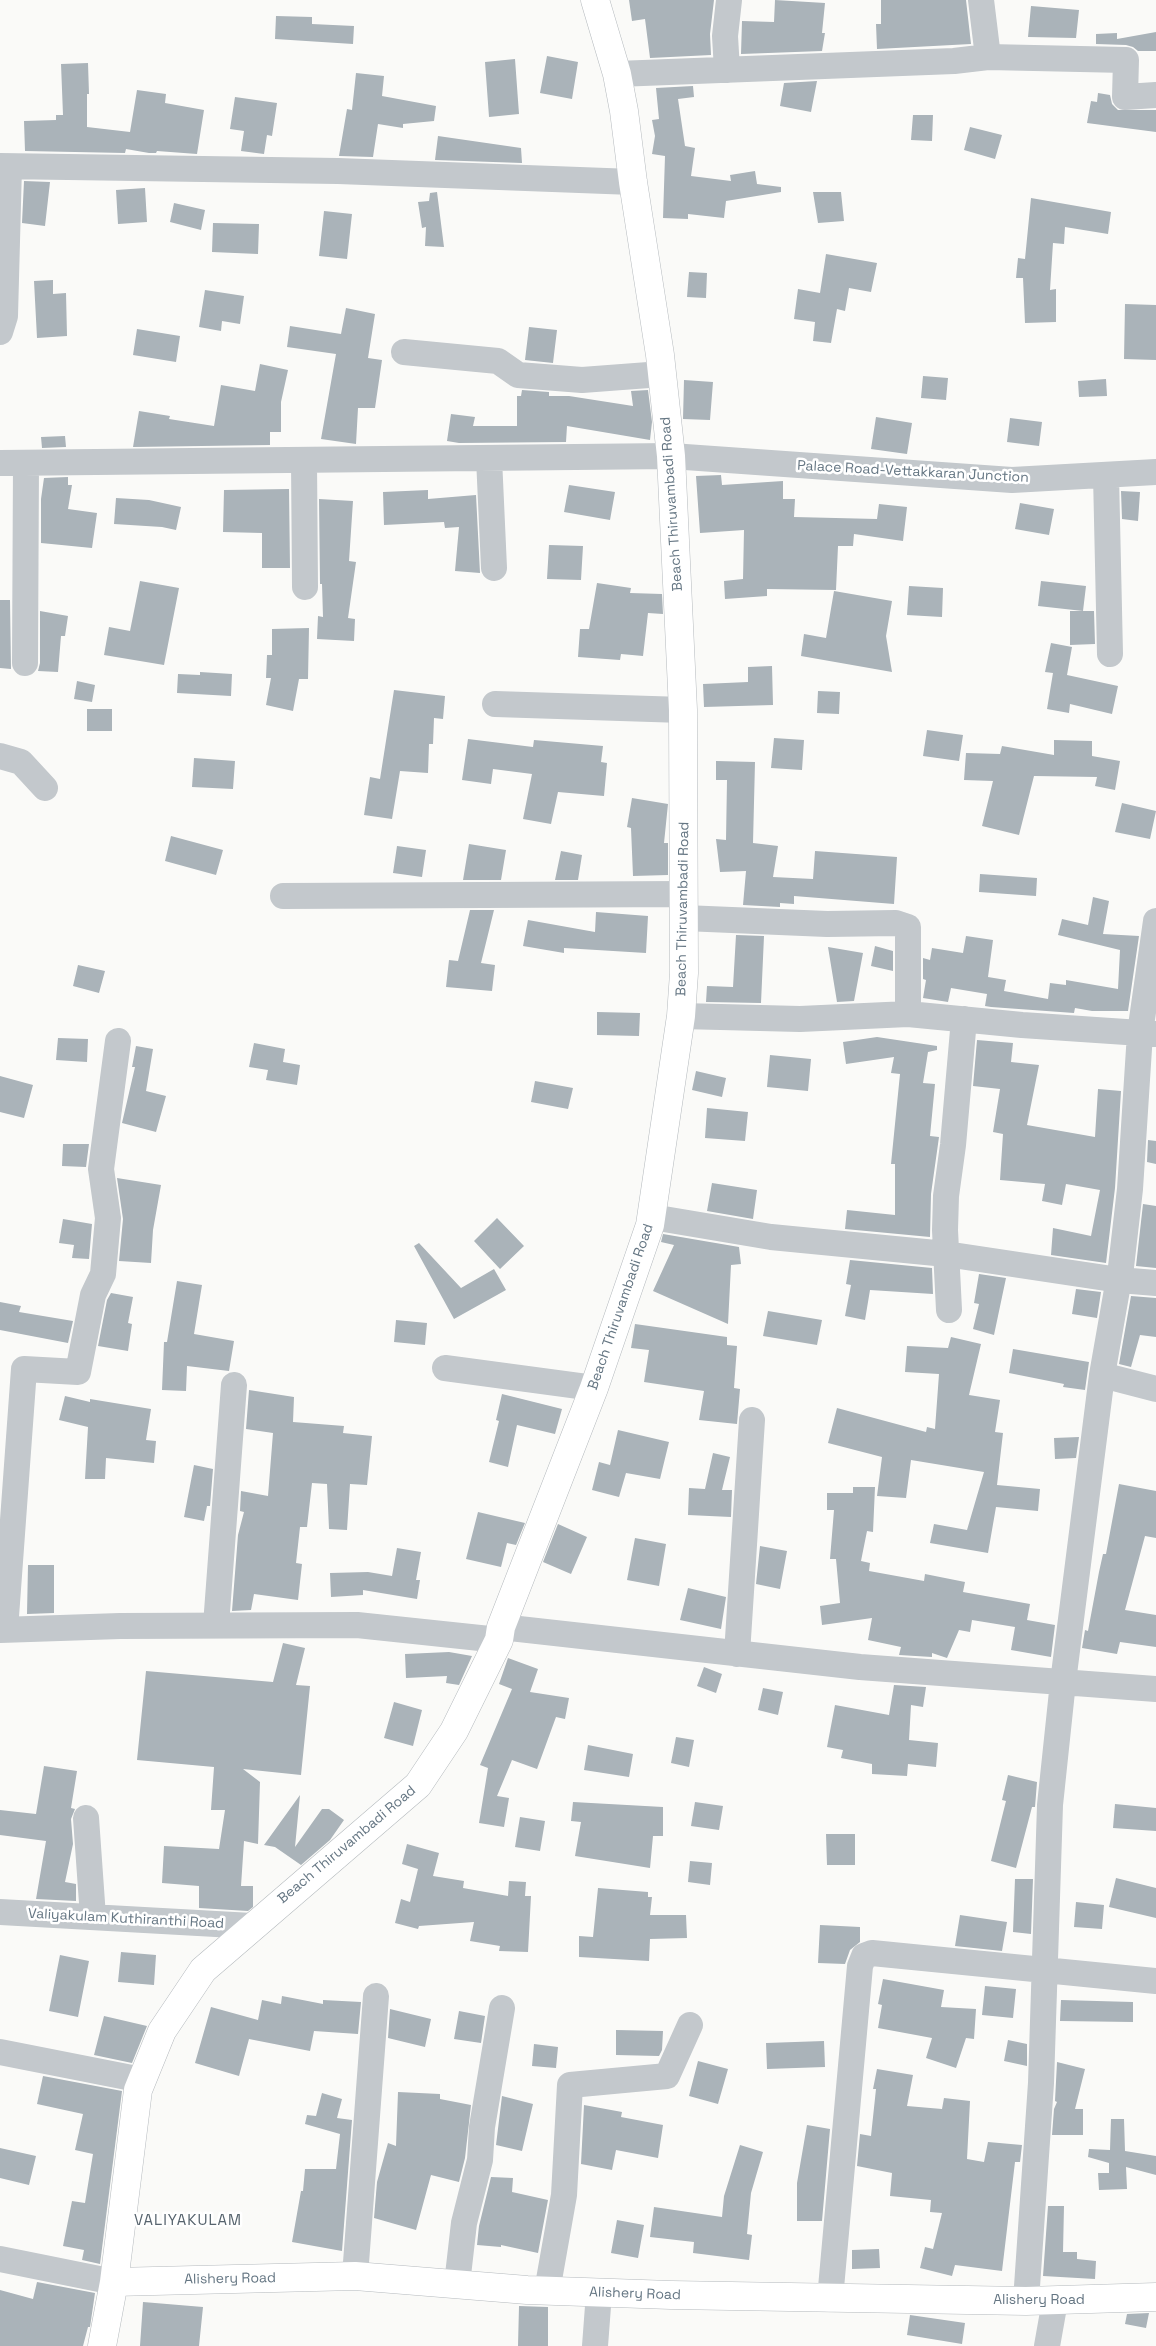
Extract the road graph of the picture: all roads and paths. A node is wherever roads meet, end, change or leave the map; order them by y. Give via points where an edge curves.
1 (596, 0) edge
2 (729, 0) edge
3 (981, 0) edge
4 (988, 57) junction
5 (727, 70) junction
6 (617, 74) junction
7 (1156, 95) edge
8 (5, 166) edge
9 (633, 182) junction
10 (0, 332) edge
11 (404, 352) dead end
12 (662, 374) junction
13 (671, 456) junction
14 (489, 458) junction
15 (304, 460) junction
16 (0, 463) edge
17 (26, 463) junction
18 (1156, 472) edge
19 (1106, 475) junction
20 (494, 568) dead end
21 (305, 587) dead end
22 (1110, 654) dead end
23 (25, 663) dead end
24 (495, 704) dead end
25 (683, 710) junction
26 (0, 756) edge
27 (45, 788) dead end
28 (283, 896) dead end
29 (684, 906) junction
30 (1156, 921) edge
31 (1156, 926) edge
32 (908, 1014) junction
33 (681, 1016) junction
34 (964, 1019) junction
35 (1148, 1033) edge
36 (118, 1041) dead end
37 (652, 1217) junction
38 (946, 1254) junction
39 (1119, 1280) junction
40 (1156, 1283) edge
41 (949, 1310) dead end
42 (445, 1368) dead end
43 (1102, 1375) junction
44 (234, 1385) dead end
45 (594, 1388) junction
46 (1156, 1389) edge
47 (10, 1406) edge
48 (752, 1420) dead end
49 (216, 1625) junction
50 (2, 1630) edge
51 (500, 1633) junction
52 (737, 1654) junction
53 (1064, 1682) junction
54 (1156, 1689) edge
55 (86, 1818) dead end
56 (0, 1912) edge
57 (93, 1917) junction
58 (252, 1926) junction
59 (1045, 1970) junction
60 (1156, 1981) edge
61 (376, 1996) dead end
62 (502, 2008) dead end
63 (690, 2025) dead end
64 (0, 2052) edge
65 (142, 2080) junction
66 (0, 2260) edge
67 (355, 2276) junction
68 (114, 2282) junction
69 (457, 2284) junction
70 (547, 2291) junction
71 (599, 2293) junction
72 (1156, 2297) edge
73 (830, 2299) junction
74 (1026, 2301) junction
75 (1056, 2301) junction
76 (102, 2346) edge
77 (595, 2346) edge
78 (1047, 2346) edge

1 - 6 main road, Beach Thiruvambadi Road
2 - 5 street via 725,36
3 - 4 street
4 - 5 street
4 - 7 street via 1126,60 1125,97
5 - 6 street
6 - 9 main road, Beach Thiruvambadi Road
8 - 9 street via 328,171
8 - 10 street via 6,316
9 - 12 main road, Beach Thiruvambadi Road
11 - 12 street via 498,361 518,375 582,380
12 - 13 main road, Beach Thiruvambadi Road
13 - 14 street, Palace Road-Vettakkaran Junction
13 - 19 street, Palace Road-Vettakkaran Junction via 1012,480
13 - 25 main road, Beach Thiruvambadi Road
14 - 15 street, Palace Road-Vettakkaran Junction
14 - 20 street
15 - 17 street, Palace Road-Vettakkaran Junction
15 - 21 street
16 - 17 street, Palace Road-Vettakkaran Junction
17 - 23 street
18 - 19 street, Palace Road-Vettakkaran Junction
19 - 22 street
24 - 25 street
25 - 29 main road, Beach Thiruvambadi Road
26 - 27 street via 21,762
28 - 29 street
29 - 32 street via 827,924 896,923 908,927
29 - 33 main road, Beach Thiruvambadi Road
30 - 31 street
31 - 35 street
32 - 33 street via 800,1019
32 - 34 street
33 - 37 main road, Beach Thiruvambadi Road
34 - 35 street
34 - 38 street via 946,1196
35 - 39 street
36 - 47 street via 101,1168 108,1218 103,1274 93,1295 78,1372 24,1369
37 - 38 street via 771,1237
37 - 45 main road, Beach Thiruvambadi Road
38 - 39 street
38 - 41 street
39 - 40 street
39 - 43 street
42 - 45 street
43 - 46 street
43 - 53 street
44 - 49 street
45 - 51 main road, Beach Thiruvambadi Road
47 - 50 street
48 - 52 street
49 - 50 street
49 - 51 street via 357,1625
51 - 52 street
51 - 58 main road, Beach Thiruvambadi Road via 454,1731 418,1785
52 - 53 street via 860,1668
53 - 54 street
53 - 59 street via 1050,1805
55 - 57 street
56 - 57 street, Valiyakulam Kuthiranthi Road
57 - 58 street, Valiyakulam Kuthiranthi Road
58 - 65 main road, Beach Thiruvambadi Road via 203,1970 162,2031
59 - 60 street
59 - 73 street via 872,1953 864,1956 860,1966
59 - 74 street
61 - 67 street
62 - 69 street via 482,2128 480,2160 464,2223
63 - 70 street via 667,2076 570,2085 564,2195
64 - 65 street
65 - 68 main road, Beach Thiruvambadi Road via 138,2090
66 - 68 street
67 - 68 main road, Alishery Road
67 - 69 main road, Alishery Road
68 - 76 main road, Beach Thiruvambadi Road
69 - 70 main road, Alishery Road
70 - 71 main road, Alishery Road
71 - 73 main road, Alishery Road
71 - 77 street
72 - 75 main road, Alishery Road
73 - 74 main road, Alishery Road
74 - 75 main road, Alishery Road
75 - 78 street

